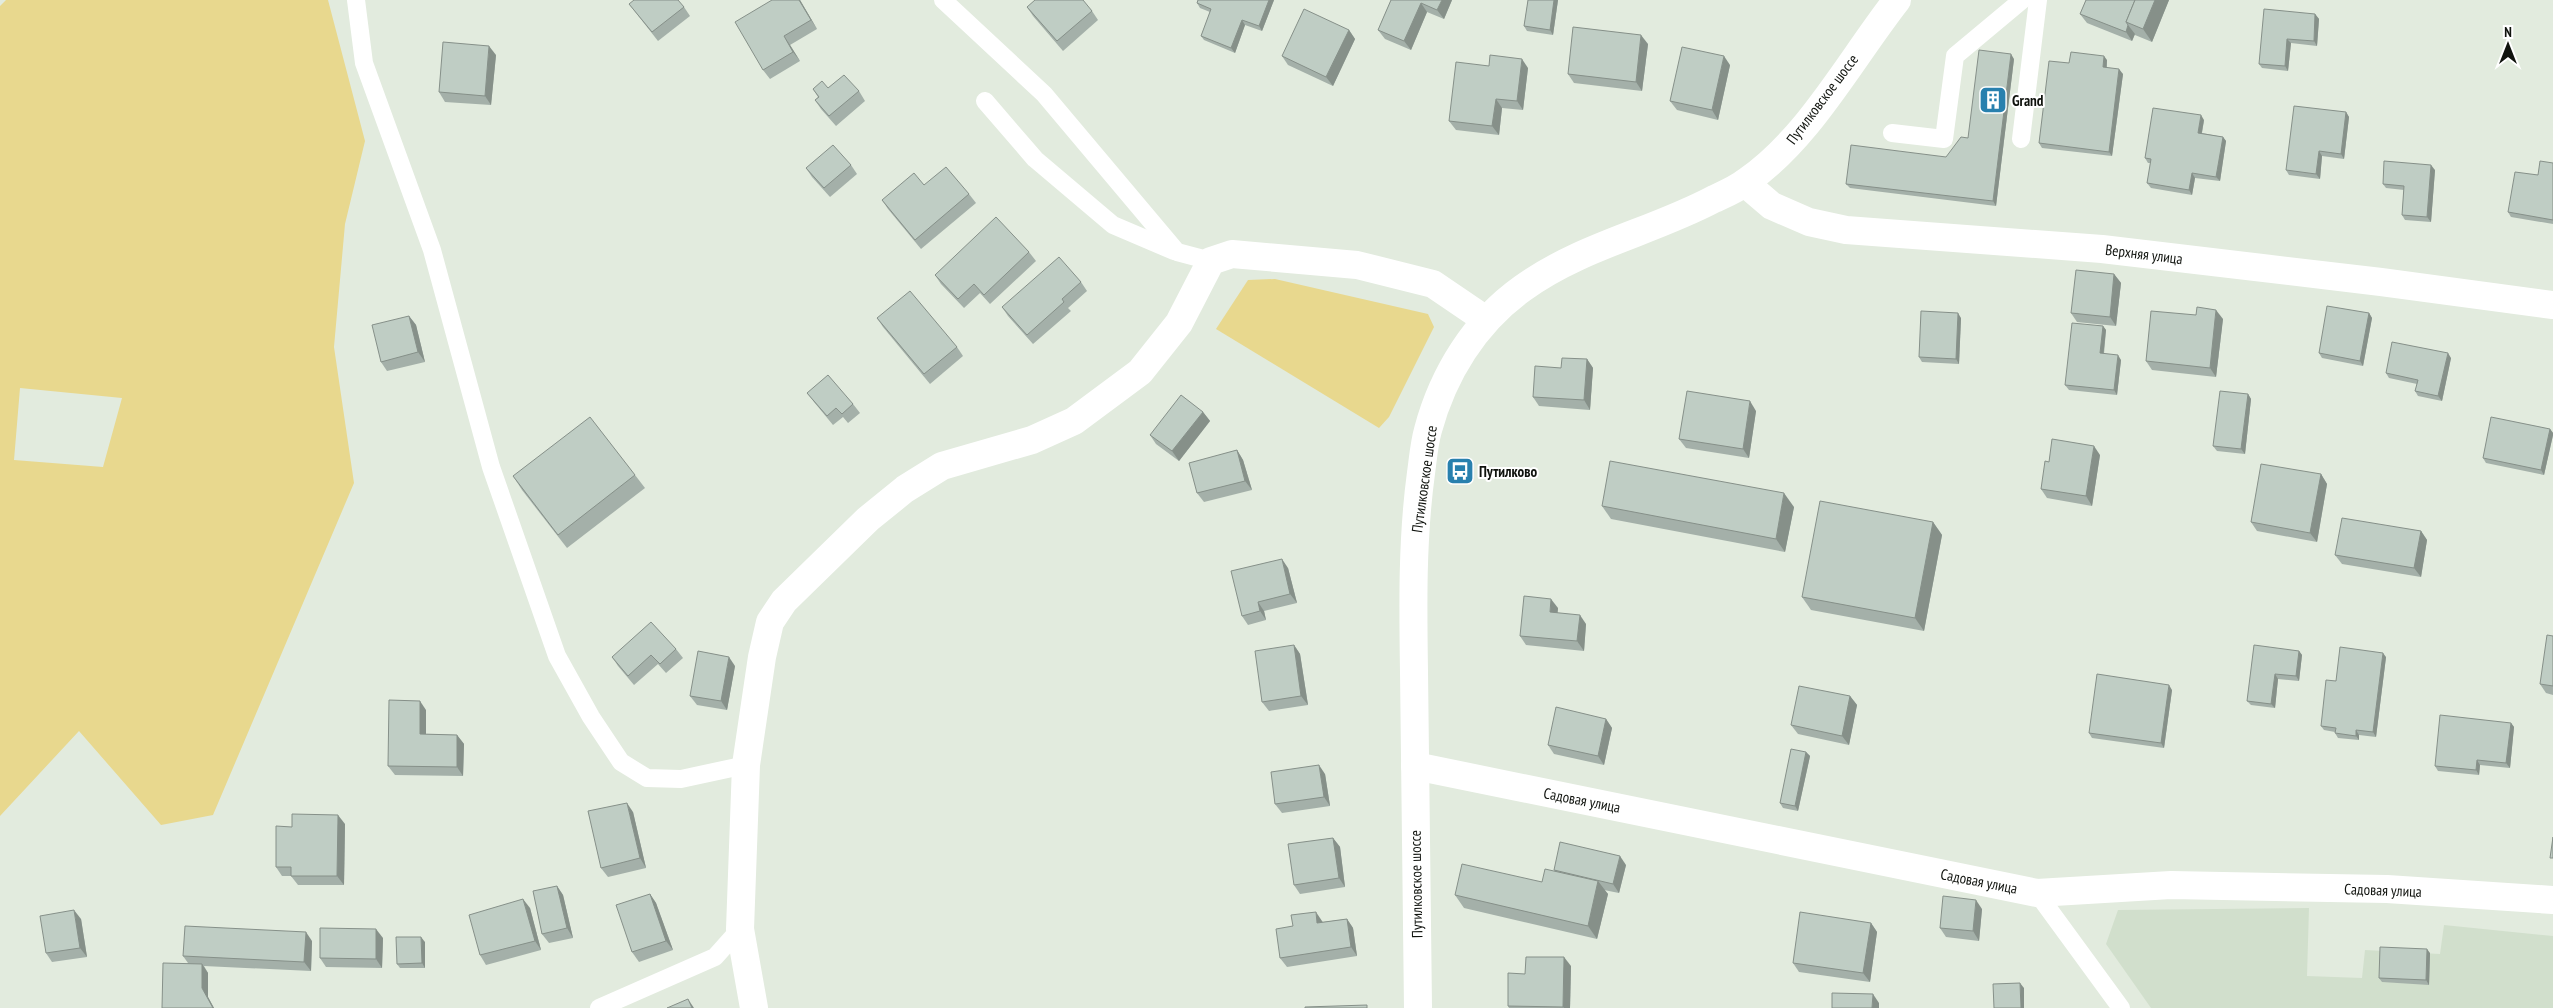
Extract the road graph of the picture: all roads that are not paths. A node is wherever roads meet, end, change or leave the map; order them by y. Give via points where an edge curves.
1 (356, 0) edge
2 (942, 0) edge
3 (1897, 0) edge
4 (2022, 0) edge
5 (2038, 0) edge
6 (985, 101) dead end
7 (1892, 133) dead end
8 (2022, 139) dead end
9 (1745, 183) junction
10 (1177, 252) junction
11 (1211, 261) junction
12 (2553, 305) edge
13 (1486, 320) junction
14 (746, 765) junction
15 (1415, 766) junction
16 (2037, 893) junction
17 (2553, 900) edge
18 (740, 929) junction
19 (600, 1008) edge
20 (754, 1008) edge
21 (1418, 1008) edge
22 (2121, 1008) edge

1 - 14 lane via 364,63 432,250 491,467 557,656 591,718 622,762 647,778 682,779
2 - 10 lane via 1044,94
3 - 9 street, Путилковское шоссе via 1805,127 1772,162
4 - 7 lane via 1954,56 1944,139
5 - 8 lane
6 - 10 lane via 1035,159 1113,225
9 - 12 street, Верхняя улица via 1779,209 1809,222 1846,230 2102,249
9 - 13 street, Путилковское шоссе via 1684,215 1559,265 1522,288
10 - 11 lane
11 - 13 street via 1232,254 1358,265 1433,284
11 - 14 street via 1179,323 1140,372 1074,421 1032,440 942,466 906,489 868,519 784,600 770,622
13 - 15 street, Путилковское шоссе via 1463,350 1442,391 1428,432 1419,492 1414,567
14 - 18 street
15 - 16 street, Садовая улица
15 - 21 street, Путилковское шоссе
16 - 17 street, Садовая улица via 2191,886 2387,889
16 - 22 lane
18 - 19 lane via 715,957
18 - 20 street

